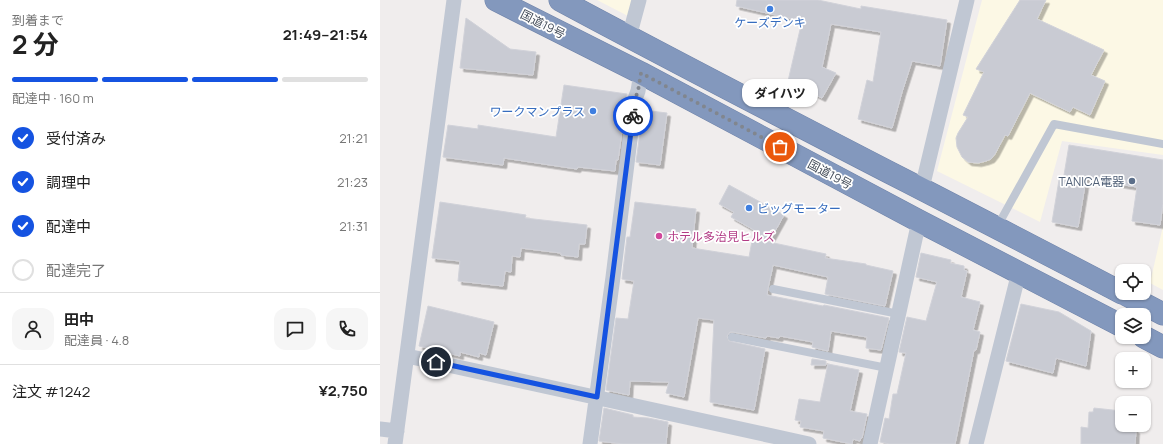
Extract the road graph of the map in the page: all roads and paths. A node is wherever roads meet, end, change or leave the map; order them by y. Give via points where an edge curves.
1 (454, 0) edge
2 (496, 0) edge
3 (560, 0) edge
4 (639, 0) edge
5 (967, 0) edge
6 (629, 37) junction
7 (641, 73) junction
8 (1163, 144) edge
9 (922, 188) junction
10 (919, 220) junction
11 (997, 228) junction
12 (1019, 272) junction
13 (773, 289) dead end
14 (1115, 289) edge
15 (1136, 300) edge
16 (899, 314) junction
17 (1163, 314) edge
18 (1115, 322) edge
19 (732, 337) dead end
20 (1151, 341) edge
21 (1163, 347) edge
22 (407, 356) junction
23 (886, 368) junction
24 (597, 397) junction
25 (380, 429) edge
26 (396, 438) edge
27 (590, 444) edge
28 (809, 444) edge
29 (870, 444) edge
30 (976, 444) edge

1 - 22 street
2 - 7 highway, 国道19号
3 - 6 highway
4 - 6 street
5 - 9 street
6 - 9 highway
7 - 10 highway, 国道19号
7 - 24 street via 635,99
8 - 11 lane via 1054,124
9 - 11 highway
10 - 12 highway, 国道19号
10 - 16 street
11 - 14 highway
12 - 18 highway, 国道19号
12 - 30 street
13 - 16 lane
15 - 17 highway
16 - 23 street
19 - 23 lane
20 - 21 highway
22 - 24 street
22 - 26 street
23 - 29 street
24 - 27 street
24 - 28 street
25 - 26 street

